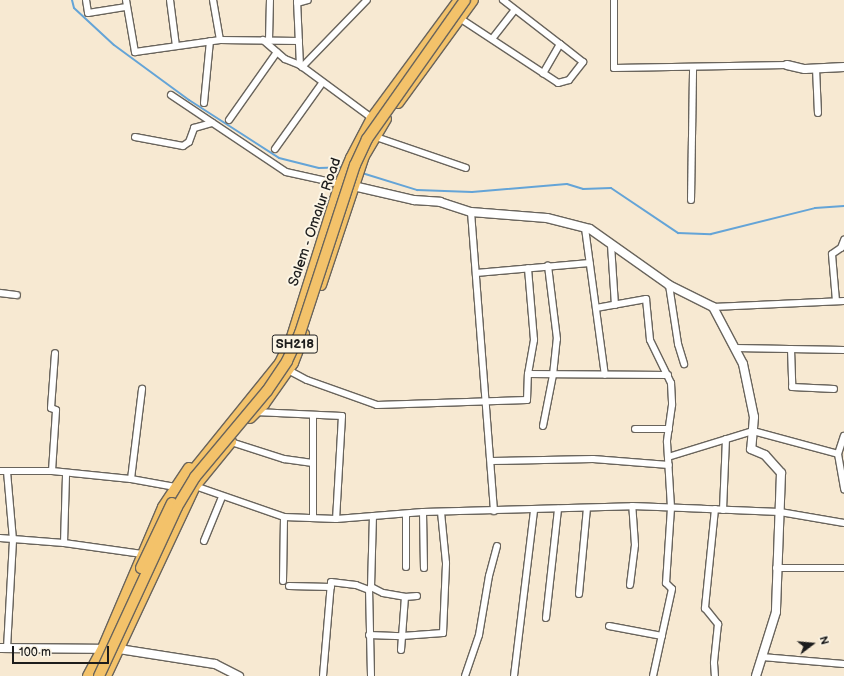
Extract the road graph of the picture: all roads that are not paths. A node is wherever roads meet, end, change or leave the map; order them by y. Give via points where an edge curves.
1 (86, 0) edge
2 (126, 0) edge
3 (170, 0) edge
4 (213, 0) edge
5 (270, 0) edge
6 (308, 0) edge
7 (367, 0) edge
8 (458, 0) edge
9 (465, 0) edge
10 (473, 0) edge
11 (503, 0) edge
12 (614, 0) edge
13 (297, 2) edge
14 (127, 7) junction
15 (515, 10) junction
16 (461, 19) junction
17 (492, 39) junction
18 (220, 40) junction
19 (266, 40) junction
20 (210, 41) junction
21 (299, 41) junction
22 (560, 44) junction
23 (176, 46) junction
24 (277, 52) junction
25 (301, 66) junction
26 (787, 66) joint
27 (693, 67) junction
28 (844, 67) edge
29 (816, 68) junction
30 (543, 73) junction
31 (323, 82) junction
32 (170, 95) dead end
33 (204, 103) dead end
34 (818, 113) dead end
35 (372, 118) junction
36 (229, 120) dead end
37 (212, 122) junction
38 (376, 136) junction
39 (135, 137) dead end
40 (275, 148) dead end
41 (466, 168) dead end
42 (340, 184) junction
43 (354, 186) junction
44 (691, 200) dead end
45 (471, 212) junction
46 (585, 228) junction
47 (844, 240) edge
48 (611, 245) junction
49 (590, 263) junction
50 (548, 266) junction
51 (528, 268) junction
52 (476, 273) junction
53 (669, 284) junction
54 (0, 293) edge
55 (17, 295) dead end
56 (836, 301) junction
57 (844, 301) edge
58 (616, 305) junction
59 (713, 307) junction
60 (596, 308) junction
61 (291, 340) junction
62 (734, 348) junction
63 (791, 349) junction
64 (844, 350) edge
65 (55, 353) dead end
66 (684, 364) dead end
67 (288, 370) junction
68 (528, 374) junction
69 (605, 374) junction
70 (553, 375) junction
71 (668, 375) junction
72 (834, 388) dead end
73 (142, 389) dead end
74 (486, 400) junction
75 (255, 412) junction
76 (313, 416) junction
77 (543, 426) dead end
78 (635, 429) dead end
79 (669, 429) junction
80 (753, 431) junction
81 (844, 436) edge
82 (726, 439) junction
83 (231, 442) junction
84 (838, 454) junction
85 (668, 457) junction
86 (491, 461) junction
87 (313, 463) junction
88 (669, 465) junction
89 (3, 471) edge
90 (52, 471) junction
91 (66, 474) junction
92 (131, 479) junction
93 (195, 486) junction
94 (175, 487) junction
95 (844, 489) edge
96 (222, 497) junction
97 (632, 506) junction
98 (588, 508) junction
99 (671, 508) junction
100 (558, 509) junction
101 (715, 509) junction
102 (534, 510) junction
103 (723, 510) junction
104 (494, 511) junction
105 (423, 512) junction
106 (441, 512) junction
107 (780, 512) junction
108 (406, 514) junction
109 (373, 516) junction
110 (284, 517) junction
111 (313, 518) junction
112 (336, 519) junction
113 (844, 523) edge
114 (0, 538) edge
115 (13, 540) junction
116 (204, 541) dead end
117 (64, 543) junction
118 (497, 546) dead end
119 (142, 554) junction
120 (406, 566) dead end
121 (424, 568) dead end
122 (776, 568) junction
123 (844, 568) edge
124 (282, 581) dead end
125 (630, 585) dead end
126 (289, 586) dead end
127 (331, 587) junction
128 (370, 588) junction
129 (579, 594) dead end
130 (417, 596) dead end
131 (406, 597) junction
132 (546, 618) dead end
133 (610, 626) dead end
134 (369, 635) junction
135 (402, 636) junction
136 (662, 636) junction
137 (3, 648) edge
138 (103, 648) junction
139 (119, 650) junction
140 (401, 650) dead end
141 (762, 657) junction
142 (844, 664) edge
143 (88, 676) edge
144 (93, 676) edge
145 (99, 676) edge
146 (106, 676) edge
147 (239, 676) edge
148 (323, 676) edge
149 (371, 676) edge
150 (465, 676) edge
151 (514, 676) edge
152 (653, 676) edge
153 (715, 676) edge
154 (756, 676) edge

1 - 14 street via 88,12
2 - 14 street
3 - 23 street
4 - 18 street
5 - 19 street
6 - 13 street
7 - 25 street
8 - 35 main road, Salem - Omalur Road / SH218
9 - 145 main road, SH218, bridge via 367,139 354,165 300,333 287,361 267,391 195,477 177,507
10 - 16 main road
11 - 15 street
12 - 27 street via 614,68
13 - 21 street
14 - 23 street via 135,52
15 - 17 street
15 - 22 street
16 - 17 street
16 - 38 main road
17 - 30 street
18 - 19 street
18 - 20 street
19 - 21 street
19 - 24 street
20 - 23 street
20 - 33 street
21 - 25 street
22 - 30 street
22 - 30 street via 583,62 569,80 558,83
24 - 25 street
24 - 36 street
25 - 31 street
26 - 27 street
26 - 29 street
27 - 44 street
28 - 29 street
29 - 34 street
31 - 35 street
31 - 40 street
32 - 37 street
35 - 42 main road, Salem - Omalur Road / SH218
37 - 39 street via 194,128 189,142 183,146
37 - 42 street via 286,172
38 - 41 street
38 - 43 main road
42 - 43 street
42 - 61 main road, Salem - Omalur Road / SH218
43 - 45 street via 414,200 440,202
43 - 67 main road via 308,322
45 - 46 street via 547,218
45 - 52 street
46 - 48 street
46 - 49 street
47 - 56 street via 841,248 832,254
48 - 53 street
48 - 58 street
49 - 50 street
49 - 60 street
50 - 51 street
50 - 70 street via 557,339
51 - 52 street
51 - 68 street via 534,340
52 - 74 street
53 - 59 street
53 - 66 street via 677,338
54 - 55 street
56 - 57 street
56 - 59 street
58 - 60 street
58 - 71 street via 646,299 650,340
59 - 62 street
60 - 69 street
61 - 94 main road via 253,392 198,454
61 - 144 main road, SH218, bridge via 280,363 264,386 203,456 171,504
62 - 63 street
62 - 80 street via 743,364 754,417
63 - 64 street
63 - 72 street via 792,387
65 - 90 street via 51,408 56,410
67 - 74 street via 307,380 377,405
67 - 75 main road via 264,404
68 - 70 street
68 - 74 street via 527,400
69 - 70 street
69 - 71 street
70 - 77 street
71 - 79 street via 672,405
73 - 92 street
74 - 86 street
75 - 76 street
75 - 83 main road
76 - 87 street
76 - 112 street via 342,416
78 - 79 street
79 - 85 street
80 - 82 street
80 - 84 street
80 - 107 street via 751,449 765,455 781,473
81 - 84 street
82 - 85 street
82 - 103 street
83 - 87 street via 284,459
83 - 93 main road
84 - 95 street
85 - 88 street
86 - 88 street via 593,459
86 - 104 street
87 - 111 street
88 - 99 street
89 - 90 street
89 - 115 street
90 - 91 street
91 - 92 street
91 - 117 street
92 - 94 street
93 - 96 street
93 - 139 main road
94 - 119 main road
96 - 110 street
96 - 116 street
97 - 98 street
97 - 99 street
97 - 125 street via 635,545
98 - 100 street
98 - 129 street
99 - 101 street
99 - 136 street via 666,582 672,589
100 - 102 street
100 - 132 street
101 - 103 street
101 - 153 street via 704,608 718,624
102 - 104 street
102 - 151 street
103 - 107 street
104 - 106 street
105 - 106 street
105 - 108 street
105 - 121 street
106 - 135 street via 446,563 443,633
107 - 113 street
107 - 122 street
108 - 109 street
108 - 120 street
109 - 112 street
109 - 128 street
110 - 111 street
110 - 124 street
111 - 112 street
114 - 115 street
115 - 117 street
115 - 137 street
117 - 119 street
118 - 150 street via 479,635
119 - 138 main road
122 - 123 street
122 - 141 street via 776,612
126 - 127 street
127 - 128 street via 332,582
127 - 148 street
128 - 131 street
128 - 134 street
130 - 131 street
131 - 135 street
133 - 136 street
134 - 135 street
134 - 149 street
135 - 140 street
136 - 152 street
137 - 138 street
138 - 139 street
138 - 143 main road
139 - 146 main road
139 - 147 street via 215,664
141 - 142 street
141 - 154 street

